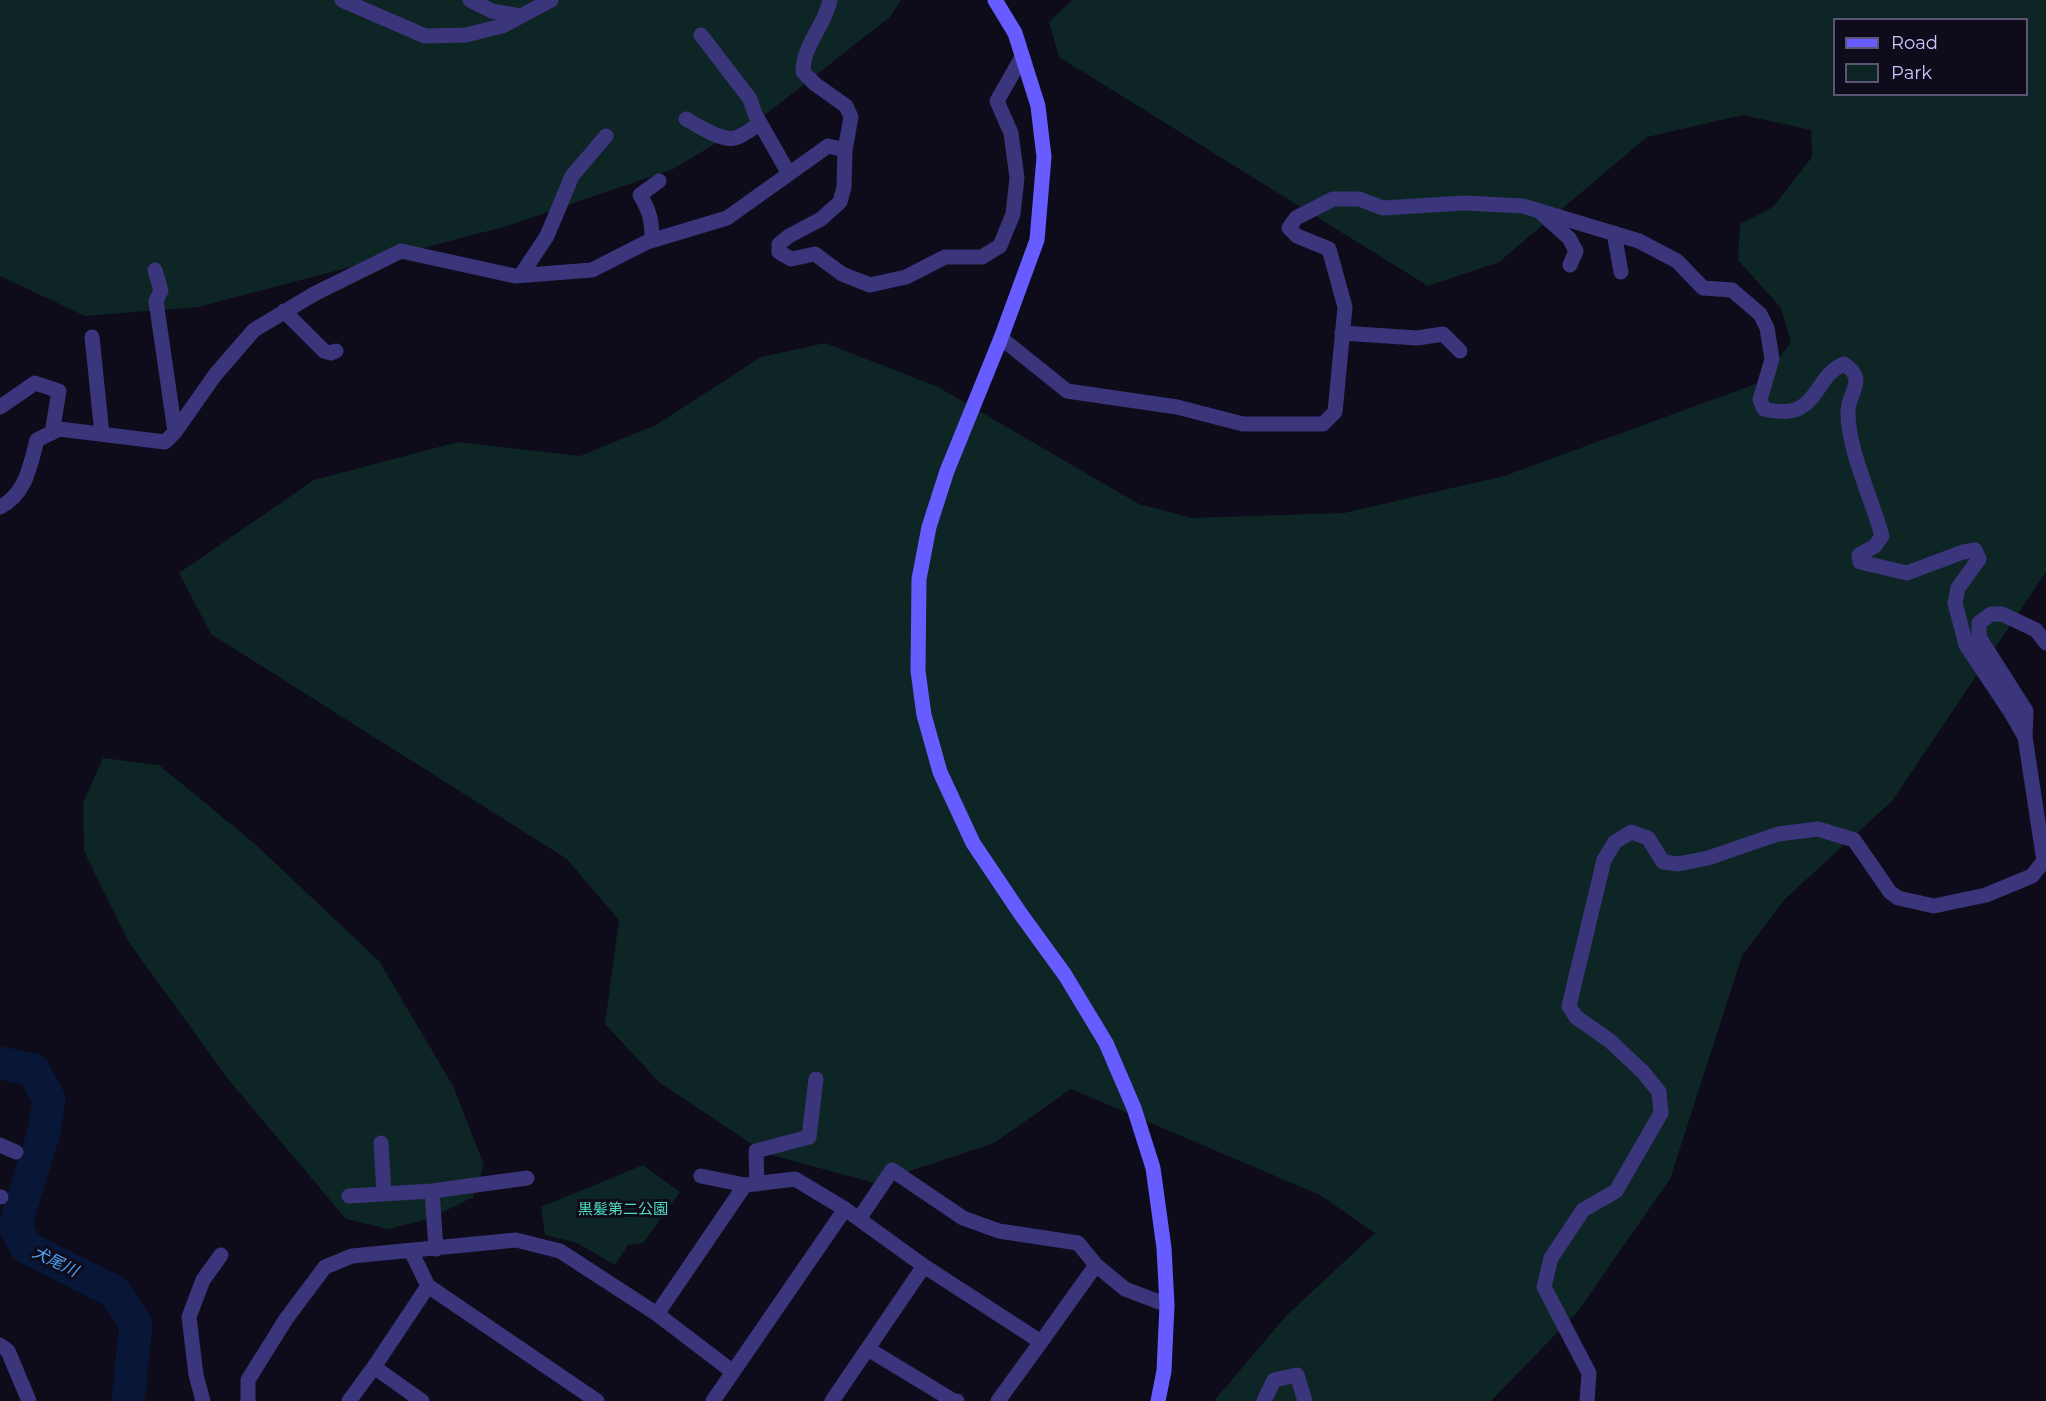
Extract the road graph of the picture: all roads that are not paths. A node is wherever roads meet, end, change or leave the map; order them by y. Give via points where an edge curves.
1 (342, 0) edge
2 (470, 0) edge
3 (551, 0) edge
4 (831, 0) edge
5 (995, 0) edge
6 (520, 16) junction
7 (701, 35) dead end
8 (1023, 57) junction
9 (686, 119) dead end
10 (760, 123) junction
11 (606, 136) dead end
12 (844, 150) junction
13 (789, 174) junction
14 (659, 181) dead end
15 (1538, 210) junction
16 (1614, 233) junction
17 (652, 240) junction
18 (1570, 266) dead end
19 (155, 270) dead end
20 (1621, 272) dead end
21 (521, 275) junction
22 (284, 311) junction
23 (1342, 333) junction
24 (92, 337) dead end
25 (1002, 338) junction
26 (336, 351) dead end
27 (1460, 351) dead end
28 (0, 407) edge
29 (175, 432) junction
30 (52, 433) junction
31 (102, 434) junction
32 (0, 507) edge
33 (2046, 643) edge
34 (2025, 738) junction
35 (816, 1079) dead end
36 (381, 1143) dead end
37 (0, 1145) edge
38 (16, 1152) dead end
39 (701, 1176) dead end
40 (527, 1178) dead end
41 (751, 1185) junction
42 (432, 1191) junction
43 (384, 1194) junction
44 (349, 1196) dead end
45 (845, 1209) junction
46 (858, 1219) junction
47 (436, 1249) junction
48 (411, 1251) junction
49 (221, 1255) dead end
50 (1096, 1265) junction
51 (924, 1266) junction
52 (428, 1286) junction
53 (1167, 1305) junction
54 (657, 1314) junction
55 (1041, 1342) junction
56 (0, 1345) edge
57 (868, 1349) junction
58 (374, 1367) junction
59 (733, 1372) junction
60 (29, 1401) edge
61 (203, 1401) edge
62 (248, 1401) edge
63 (350, 1401) edge
64 (422, 1401) edge
65 (597, 1401) edge
66 (713, 1401) edge
67 (832, 1401) edge
68 (957, 1401) edge
69 (998, 1401) edge
70 (1158, 1401) edge
71 (1264, 1401) edge
72 (1305, 1401) edge
73 (1587, 1401) edge

1 - 6 street via 425,36 466,35 502,26
2 - 6 street via 492,11
3 - 6 street
4 - 12 street via 803,59 803,72 846,106 850,117
5 - 8 street via 1015,33
7 - 10 street via 750,99
8 - 12 street via 997,101 1011,133 1016,167 1013,214 1000,246 982,257 945,257 906,277 870,285 842,274 816,254 791,259 779,252 779,244 821,219 840,202
8 - 25 street via 1038,106 1044,157 1037,240
9 - 10 street via 728,139
10 - 13 street
11 - 21 street via 572,176 547,236
12 - 13 street via 828,146
13 - 17 street via 727,218
14 - 17 street via 640,195 649,209
15 - 16 street
15 - 18 street via 1569,238 1576,251
15 - 23 street via 1464,202 1383,208 1359,199 1334,199 1296,218 1289,228 1297,236 1329,249 1345,307
16 - 20 street
16 - 34 street via 1677,261 1703,288 1732,290 1760,314 1767,328 1772,359 1760,400 1764,409 1781,413 1794,410 1812,399 1835,367 1844,364 1852,369 1857,383 1847,411 1852,446 1882,536 1875,546 1859,555 1860,562 1907,573 1975,550 1979,559 1958,588 1955,603 1966,645
17 - 21 street via 592,270
19 - 29 street via 161,291 156,301
21 - 22 street via 401,251
22 - 26 street via 324,351
22 - 29 street via 254,330 215,375
23 - 25 street via 1335,412 1323,424 1243,424 1177,407 1067,391
23 - 27 street via 1417,338 1443,334
24 - 31 street
25 - 53 street via 947,471 929,527 919,579 918,671 924,715 940,772 973,843 1065,975 1106,1043 1134,1108 1154,1168
28 - 30 street via 35,383 59,391
29 - 31 street via 165,442
30 - 31 street via 59,429
30 - 32 street via 37,440 24,485 9,503
33 - 34 street via 2036,630 2002,615 1991,614 1979,623 1979,637 2026,711
34 - 73 street via 2044,861 2032,876 1986,895 1934,906 1898,898 1854,840 1818,829 1778,834 1678,864 1663,862 1648,838 1631,832 1615,842 1604,860 1569,1006 1576,1017 1610,1041 1643,1072 1659,1092 1661,1113 1616,1191 1583,1210 1551,1258 1544,1287 1589,1373
35 - 41 street via 809,1137 756,1152
36 - 43 street
37 - 38 street
39 - 41 street
40 - 42 street
41 - 45 street via 795,1179
41 - 54 street
42 - 43 street
42 - 47 street
43 - 44 street
45 - 46 street
45 - 59 street
46 - 50 street via 892,1170 963,1218 999,1231 1078,1243
46 - 51 street
47 - 48 street
47 - 54 street via 516,1240 560,1251
48 - 52 street
48 - 62 street via 352,1256 325,1267 248,1380
49 - 61 street via 203,1280 189,1317
50 - 53 street via 1125,1289
50 - 55 street
51 - 55 street
51 - 57 street
52 - 58 street
52 - 65 street
53 - 70 street via 1164,1371
54 - 59 street
55 - 69 street
56 - 60 street via 8,1351
57 - 67 street
57 - 68 street
58 - 63 street
58 - 64 street
59 - 66 street
71 - 72 street via 1274,1380 1297,1375

